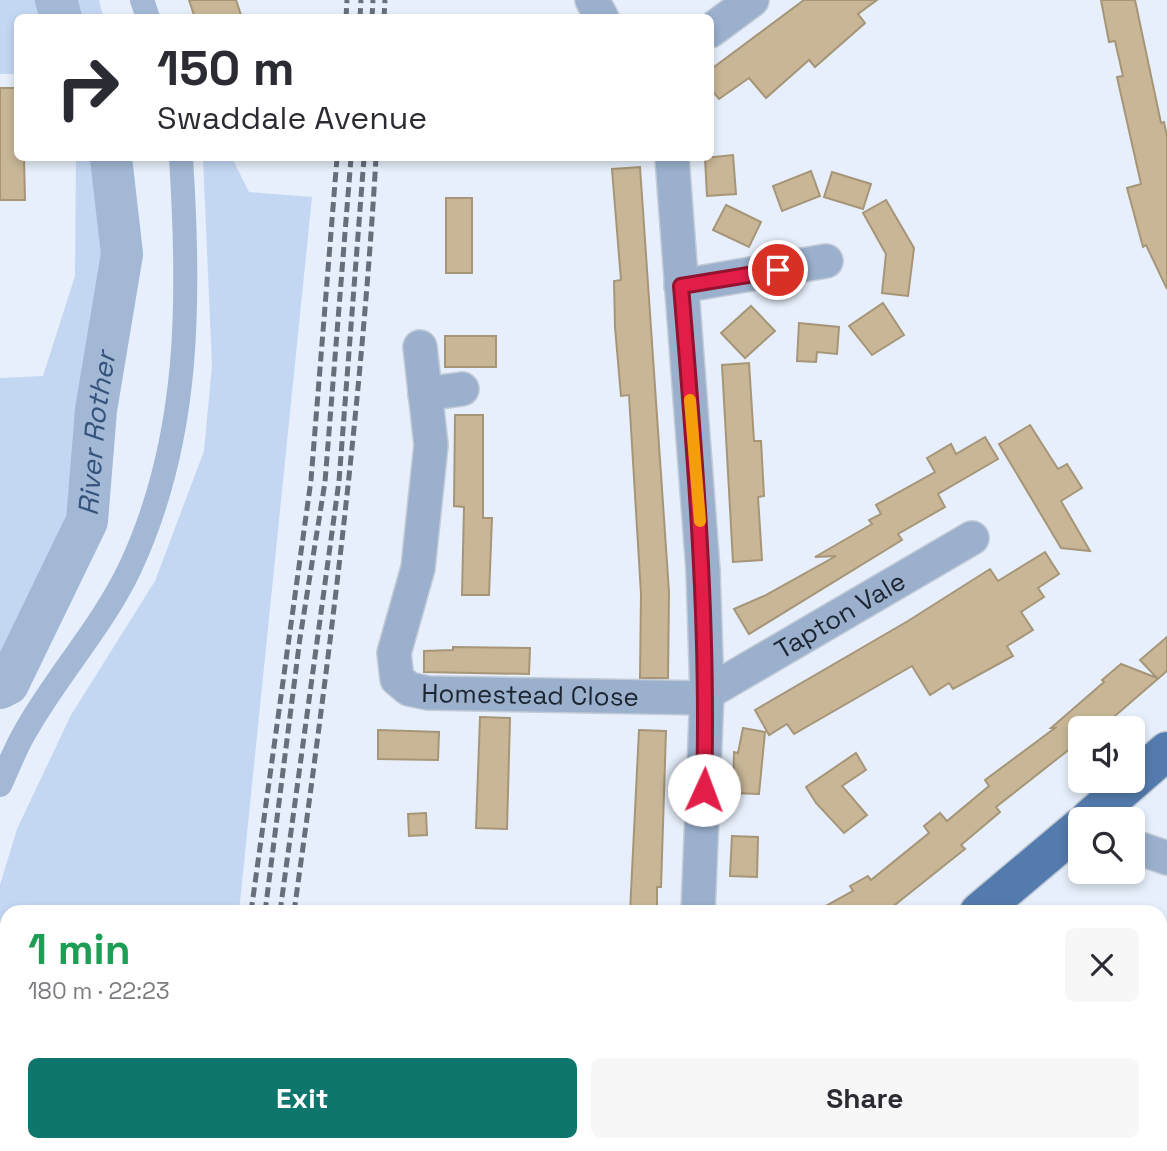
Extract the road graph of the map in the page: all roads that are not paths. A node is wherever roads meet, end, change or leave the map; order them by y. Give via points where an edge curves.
1 (752, 0) edge
2 (714, 28) edge
3 (672, 161) edge
4 (826, 261) dead end
5 (681, 286) junction
6 (420, 347) dead end
7 (462, 389) dead end
8 (425, 394) junction
9 (972, 538) dead end
10 (707, 695) junction
11 (1167, 751) edge
12 (1104, 807) edge
13 (1068, 838) edge
14 (1145, 850) edge
15 (1167, 858) edge
16 (698, 905) edge
17 (987, 905) edge

1 - 2 street
3 - 5 street
4 - 5 street
5 - 10 street via 704,570
6 - 8 street, Homestead Close
7 - 8 street
8 - 10 street, Homestead Close via 431,445 427,494 416,578 394,653 397,679 409,689 428,693
9 - 10 street, Tapton Vale
10 - 16 street
11 - 12 main road
13 - 17 main road
14 - 15 street

